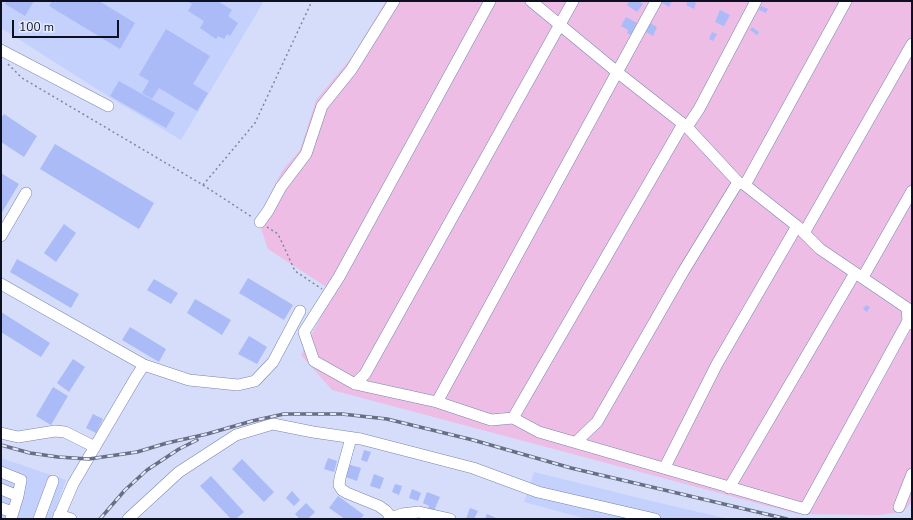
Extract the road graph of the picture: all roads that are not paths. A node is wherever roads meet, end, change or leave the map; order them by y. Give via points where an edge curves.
1 (394, 1) edge
2 (490, 1) edge
3 (531, 1) edge
4 (573, 1) edge
5 (656, 1) edge
6 (756, 1) edge
7 (846, 1) edge
8 (561, 24) junction
9 (912, 44) edge
10 (1, 50) edge
11 (617, 72) junction
12 (108, 106) dead end
13 (685, 125) junction
14 (742, 183) junction
15 (912, 191) edge
16 (26, 193) dead end
17 (260, 222) road end
18 (801, 229) junction
19 (1, 236) edge
20 (859, 275) junction
21 (1, 284) edge
22 (300, 311) dead end
23 (911, 321) edge
24 (144, 365) junction
25 (355, 384) junction
26 (437, 402) junction
27 (513, 418) junction
28 (1, 433) edge
29 (352, 438) junction
30 (576, 442) junction
31 (95, 447) junction
32 (665, 467) junction
33 (1, 472) edge
34 (912, 474) edge
35 (53, 481) dead end
36 (729, 488) junction
37 (1, 489) edge
38 (18, 496) junction
39 (899, 507) dead end
40 (1, 508) edge
41 (12, 516) edge
42 (58, 517) edge
43 (390, 518) edge
44 (39, 519) edge
45 (71, 519) edge
46 (128, 519) edge
47 (450, 519) edge
48 (655, 519) edge

1 - 17 street via 350,70 322,106 306,154 281,187
2 - 25 street via 339,277 304,332 314,361
3 - 8 street
4 - 8 street
5 - 11 street
6 - 13 street via 699,109
7 - 14 street
8 - 11 street
8 - 25 street via 369,368
9 - 18 street
10 - 12 street
11 - 13 street
11 - 26 street
13 - 14 street
13 - 27 street
14 - 18 street
14 - 30 street via 683,272 597,422
15 - 20 street
16 - 19 street
18 - 20 street via 820,249
18 - 32 street via 717,364
20 - 23 street via 907,308
20 - 36 street
21 - 24 street
22 - 24 street via 273,362 255,381 238,385 189,380
23 - 36 street via 805,509
24 - 31 street
25 - 26 street
26 - 27 street via 491,420
27 - 30 street via 539,432
28 - 31 street via 18,437 55,431 65,432
29 - 43 street via 340,478 342,490 379,506
29 - 46 street via 273,424 236,435 179,472
29 - 48 street via 473,468 538,492
30 - 32 street
31 - 42 street via 73,484
32 - 36 street
33 - 38 street via 21,480
34 - 39 street
35 - 44 street
37 - 38 street
38 - 41 street
40 - 41 street
42 - 45 street
43 - 47 street via 419,512

